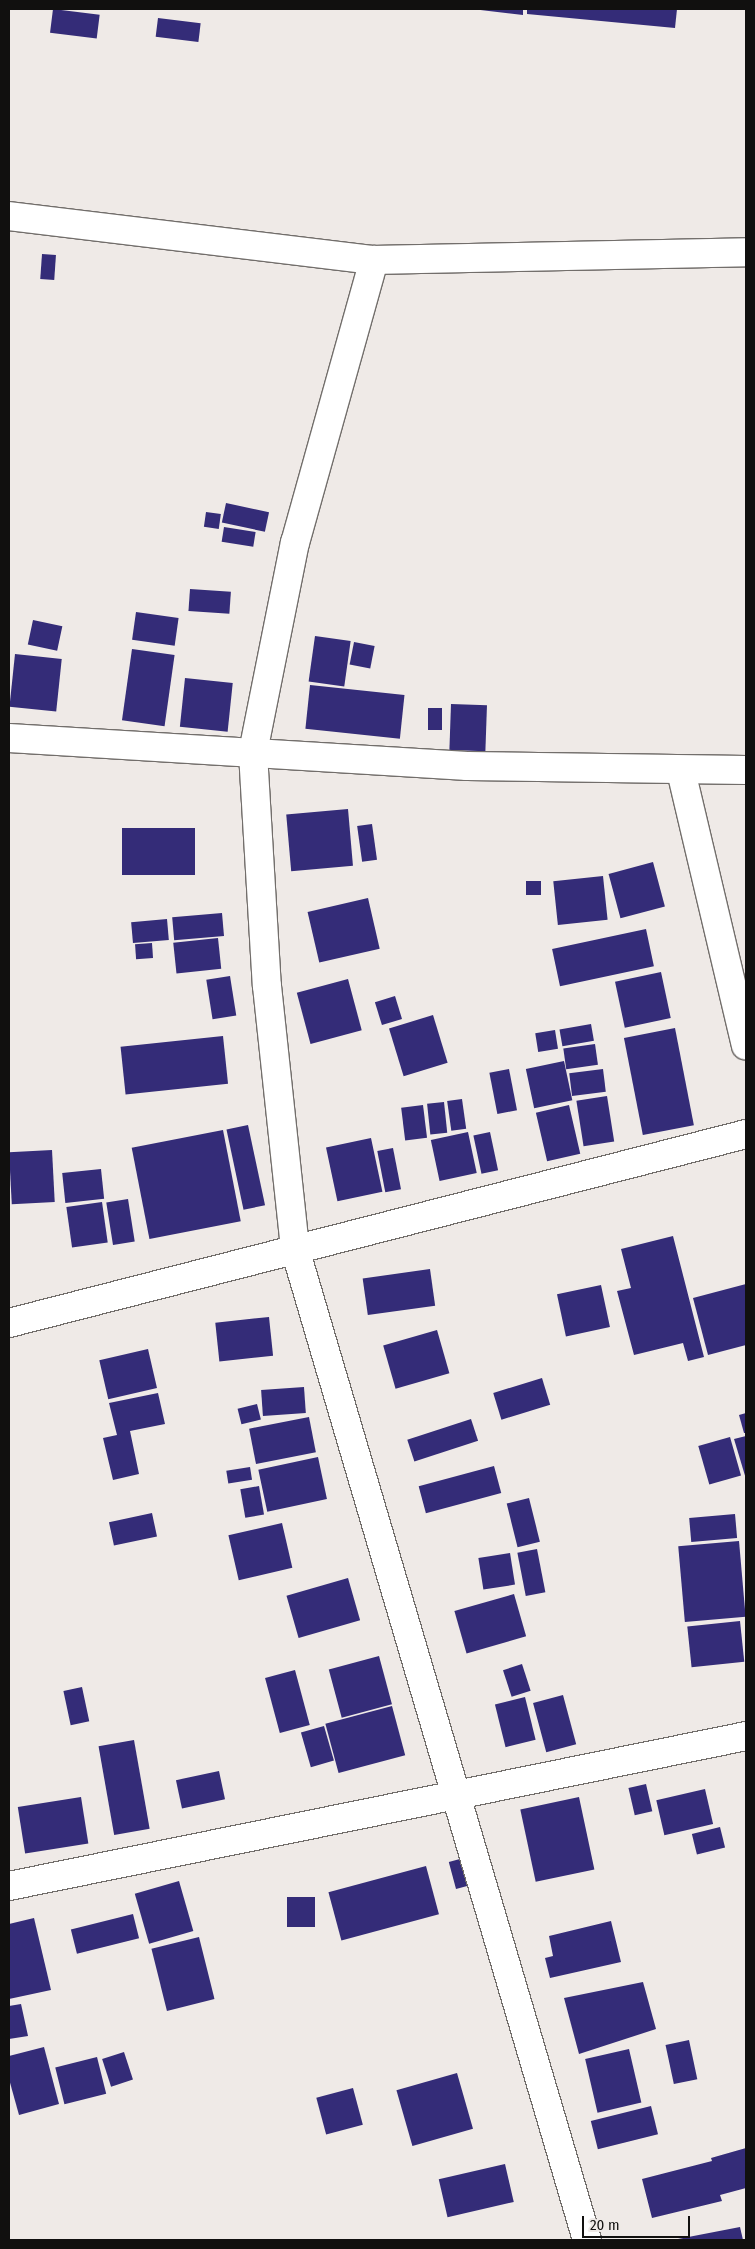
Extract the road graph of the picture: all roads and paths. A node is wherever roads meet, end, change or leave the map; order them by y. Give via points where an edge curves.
1 (9, 216) edge
2 (746, 252) edge
3 (374, 260) junction
4 (9, 738) edge
5 (252, 753) junction
6 (746, 770) edge
7 (681, 771) junction
8 (746, 1045) edge
9 (746, 1134) edge
10 (296, 1249) junction
11 (9, 1323) edge
12 (746, 1736) edge
13 (456, 1796) junction
14 (9, 1886) edge
15 (587, 2240) edge

1 - 3 street
2 - 3 street
3 - 5 street via 295,542
4 - 5 street
5 - 7 street via 467,766
5 - 10 street via 267,986
6 - 7 street
7 - 8 street
9 - 10 street
10 - 11 street
10 - 13 street
12 - 13 street
13 - 14 street via 139,1857
13 - 15 street

